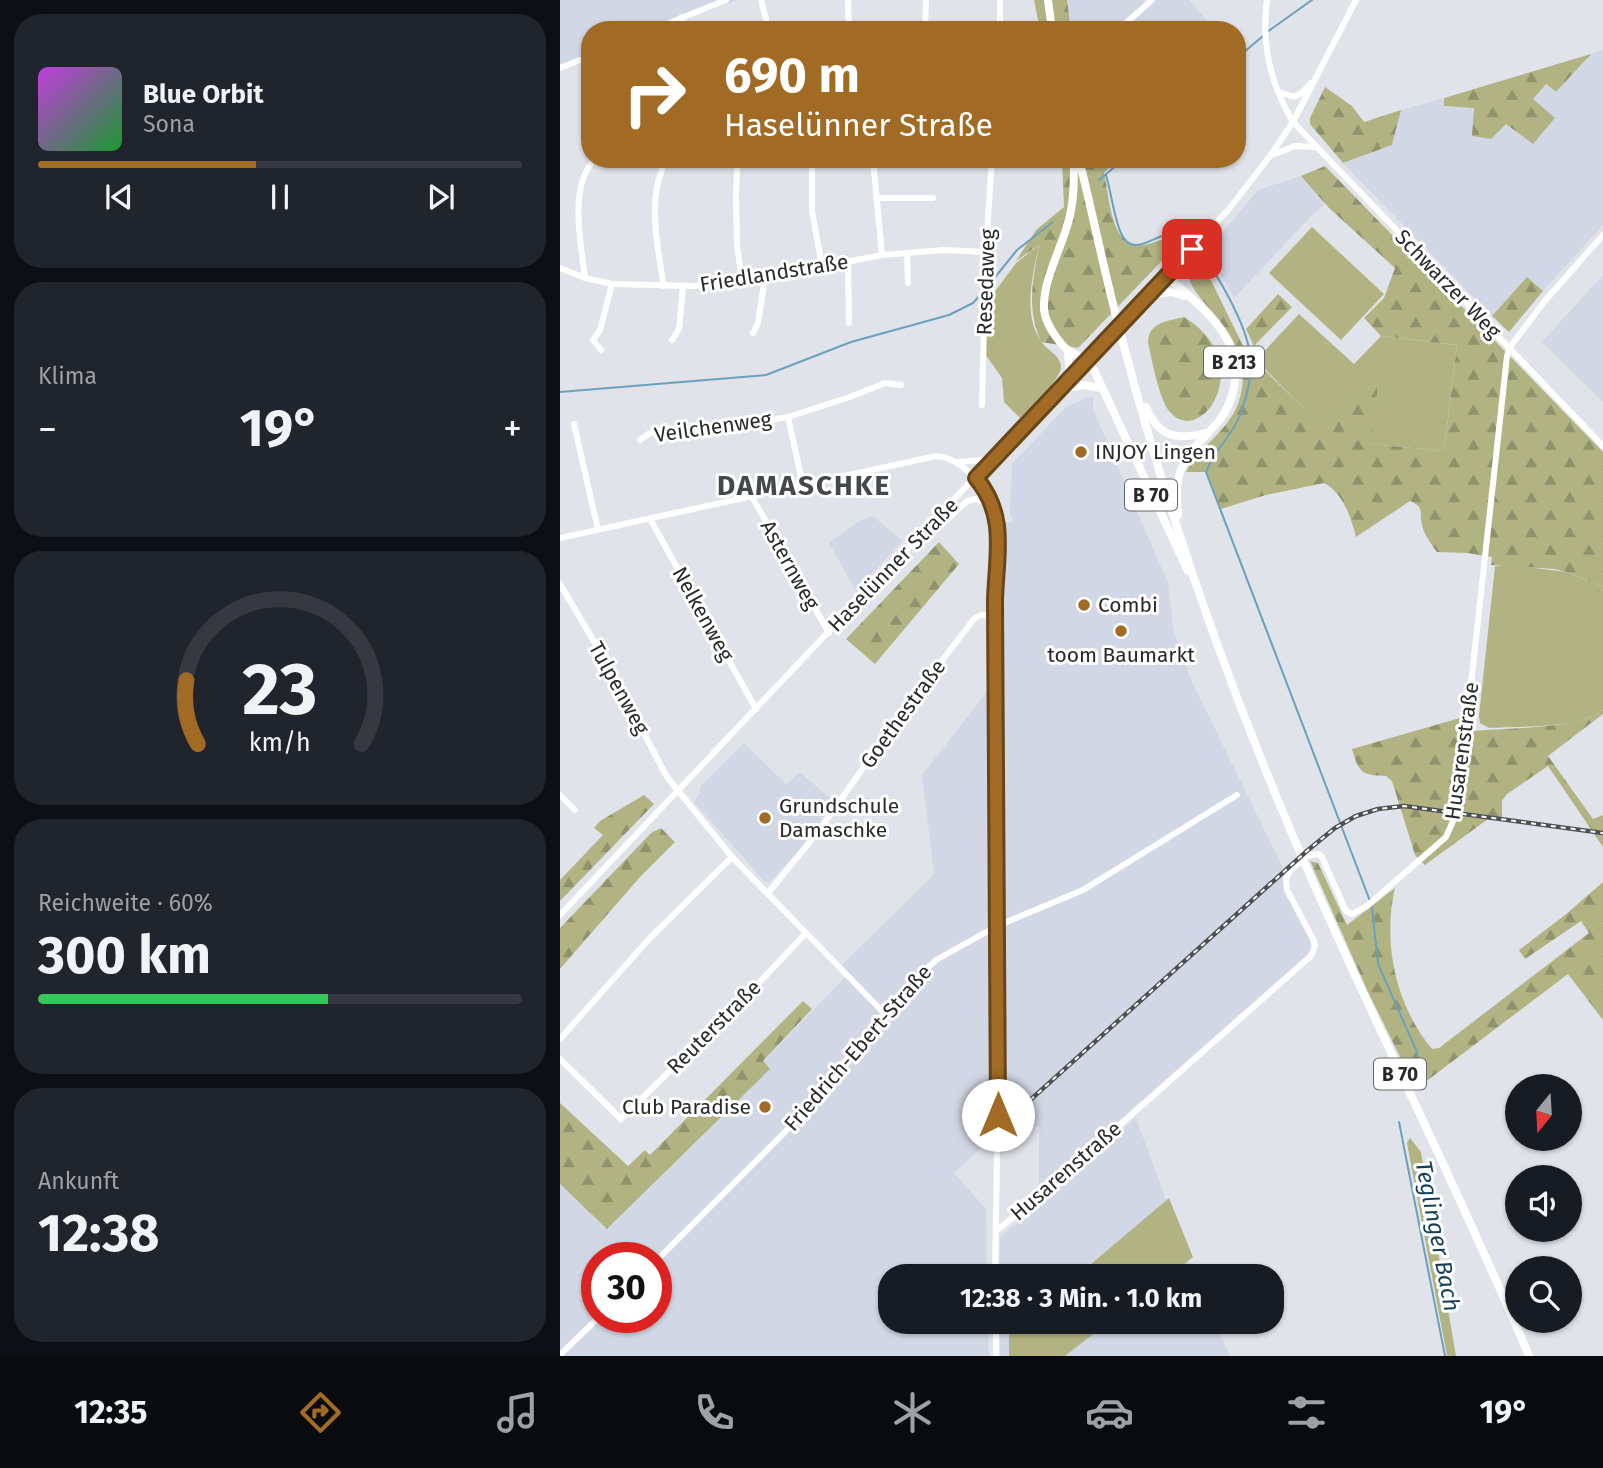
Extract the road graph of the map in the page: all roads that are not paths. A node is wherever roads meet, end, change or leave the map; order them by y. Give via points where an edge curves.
1 (726, 0) edge
2 (761, 0) edge
3 (848, 0) edge
4 (926, 0) edge
5 (1000, 0) edge
6 (1048, 0) edge
7 (1152, 0) edge
8 (1267, 0) edge
9 (1356, 0) edge
10 (682, 17) junction
11 (673, 21) edge
12 (683, 21) edge
13 (767, 21) edge
14 (849, 21) edge
15 (925, 21) edge
16 (1000, 21) edge
17 (1051, 21) edge
18 (1128, 21) edge
19 (581, 60) edge
20 (560, 68) edge
21 (1317, 76) junction
22 (1278, 92) junction
23 (1293, 122) junction
24 (1314, 146) junction
25 (1270, 156) junction
26 (589, 168) edge
27 (737, 168) edge
28 (812, 168) edge
29 (874, 168) edge
30 (991, 168) edge
31 (1074, 168) edge
32 (1081, 168) edge
33 (662, 170) dead end
34 (876, 198) junction
35 (933, 198) dead end
36 (1603, 235) edge
37 (986, 252) junction
38 (907, 253) junction
39 (882, 255) junction
40 (848, 261) junction
41 (822, 266) junction
42 (560, 268) edge
43 (1167, 276) junction
44 (585, 278) junction
45 (765, 278) junction
46 (742, 281) junction
47 (908, 283) dead end
48 (612, 284) junction
49 (664, 286) junction
50 (683, 286) junction
51 (1150, 295) junction
52 (1190, 298) junction
53 (849, 323) dead end
54 (752, 333) dead end
55 (672, 340) dead end
56 (1510, 347) junction
57 (601, 350) dead end
58 (1068, 351) junction
59 (1088, 360) junction
60 (1070, 379) junction
61 (1133, 379) junction
62 (901, 385) dead end
63 (1101, 388) junction
64 (1060, 389) junction
65 (982, 405) dead end
66 (788, 417) junction
67 (574, 425) dead end
68 (1208, 432) junction
69 (640, 440) dead end
70 (1006, 446) junction
71 (1603, 446) edge
72 (957, 463) junction
73 (976, 478) junction
74 (803, 486) junction
75 (752, 497) junction
76 (992, 504) junction
77 (650, 519) junction
78 (1179, 529) junction
79 (598, 530) junction
80 (921, 535) junction
81 (560, 538) edge
82 (560, 584) edge
83 (1203, 601) junction
84 (995, 616) junction
85 (829, 633) junction
86 (756, 709) junction
87 (677, 791) junction
88 (560, 795) edge
89 (1237, 795) dead end
90 (575, 810) dead end
91 (732, 857) junction
92 (768, 893) junction
93 (560, 915) edge
94 (997, 926) junction
95 (806, 933) junction
96 (885, 1014) junction
97 (560, 1039) edge
98 (560, 1059) edge
99 (996, 1231) junction
100 (672, 1245) edge
101 (995, 1264) edge
102 (583, 1333) edge
103 (996, 1334) edge
104 (560, 1355) edge
105 (996, 1356) edge
106 (1529, 1356) edge

1 - 10 street
2 - 13 street
3 - 14 street
4 - 15 street
5 - 16 street
6 - 17 main road
7 - 18 street
8 - 22 street, Schwarzer Weg via 1268,61
9 - 21 street, Haselünner Straße
10 - 11 street
10 - 12 street
19 - 20 street
21 - 22 street via 1294,97
21 - 23 street, Haselünner Straße
22 - 23 street, Schwarzer Weg
23 - 24 street, Schwarzer Weg
23 - 25 street, Haselünner Straße
24 - 25 street via 1295,146
24 - 56 street, Schwarzer Weg
25 - 43 street, Haselünner Straße
26 - 44 street via 582,179 579,204
27 - 46 street
28 - 41 street via 812,211
29 - 34 street
30 - 37 street, Resedaweg
31 - 58 main road via 1069,221 1043,310
32 - 61 main road, B 70
33 - 49 street via 656,224
34 - 35 street
34 - 39 street
36 - 56 street
37 - 38 street, Friedlandstraße
37 - 65 street, Resedaweg
38 - 39 street, Friedlandstraße
38 - 47 street
39 - 40 street, Friedlandstraße
40 - 41 street, Friedlandstraße
40 - 53 street
41 - 45 street, Friedlandstraße
42 - 44 street, Friedlandstraße
43 - 51 street, Haselünner Straße
43 - 52 main road, B 213
44 - 48 street, Friedlandstraße
45 - 46 street, Friedlandstraße
45 - 54 street via 758,323
46 - 50 street, Friedlandstraße
48 - 49 street, Friedlandstraße
48 - 57 street via 593,341
49 - 50 street, Friedlandstraße
50 - 55 street via 679,329
51 - 52 main road via 1171,292
51 - 59 street, Haselünner Straße
52 - 68 main road, B 213 via 1224,335 1235,367 1228,408
56 - 71 street, Schwarzer Weg
56 - 99 street, Husarenstraße via 1456,817 1446,837 1353,914 1346,911 1322,858 1306,856 1286,880 1314,942 1311,956
58 - 59 main road
58 - 60 main road
59 - 60 street, Haselünner Straße
59 - 63 main road, B 70
60 - 64 street, Haselünner Straße
61 - 68 main road via 1150,418 1164,432 1183,438
61 - 78 main road, B 70
62 - 66 street, Veilchenweg via 885,383
63 - 64 main road
63 - 83 main road, B 70
64 - 70 street, Haselünner Straße
66 - 69 street, Veilchenweg via 650,433
66 - 74 street, Veilchenweg
67 - 79 street
68 - 78 main road via 1179,476
70 - 72 street via 983,460
70 - 73 street, Haselünner Straße
72 - 73 street
72 - 74 street via 936,456
73 - 76 street
73 - 80 street, Haselünner Straße
74 - 75 street
75 - 77 street
75 - 85 street, Asternweg
76 - 80 street via 967,501 937,529
76 - 84 street via 998,528
77 - 79 street
77 - 86 street, Nelkenweg
78 - 83 main road, B 70
79 - 81 street
80 - 85 street, Haselünner Straße
82 - 87 street, Tulpenweg
83 - 106 main road, B 70 via 1308,874
84 - 92 street, Goethestraße via 974,619
84 - 94 street
85 - 86 street, Haselünner Straße
86 - 87 street, Haselünner Straße
87 - 91 street, Tulpenweg
87 - 93 street, Haselünner Straße
88 - 90 street
89 - 94 street, Friedrich-Ebert-Straße via 1083,890
91 - 92 street, Tulpenweg
91 - 97 street via 649,939
92 - 95 street, Tulpenweg
94 - 96 street, Friedrich-Ebert-Straße via 936,960
94 - 99 street
95 - 96 street, Tulpenweg
95 - 98 street, Reuterstraße via 621,1119
96 - 100 street, Friedrich-Ebert-Straße via 792,1125
99 - 101 street
102 - 104 street
103 - 105 street

